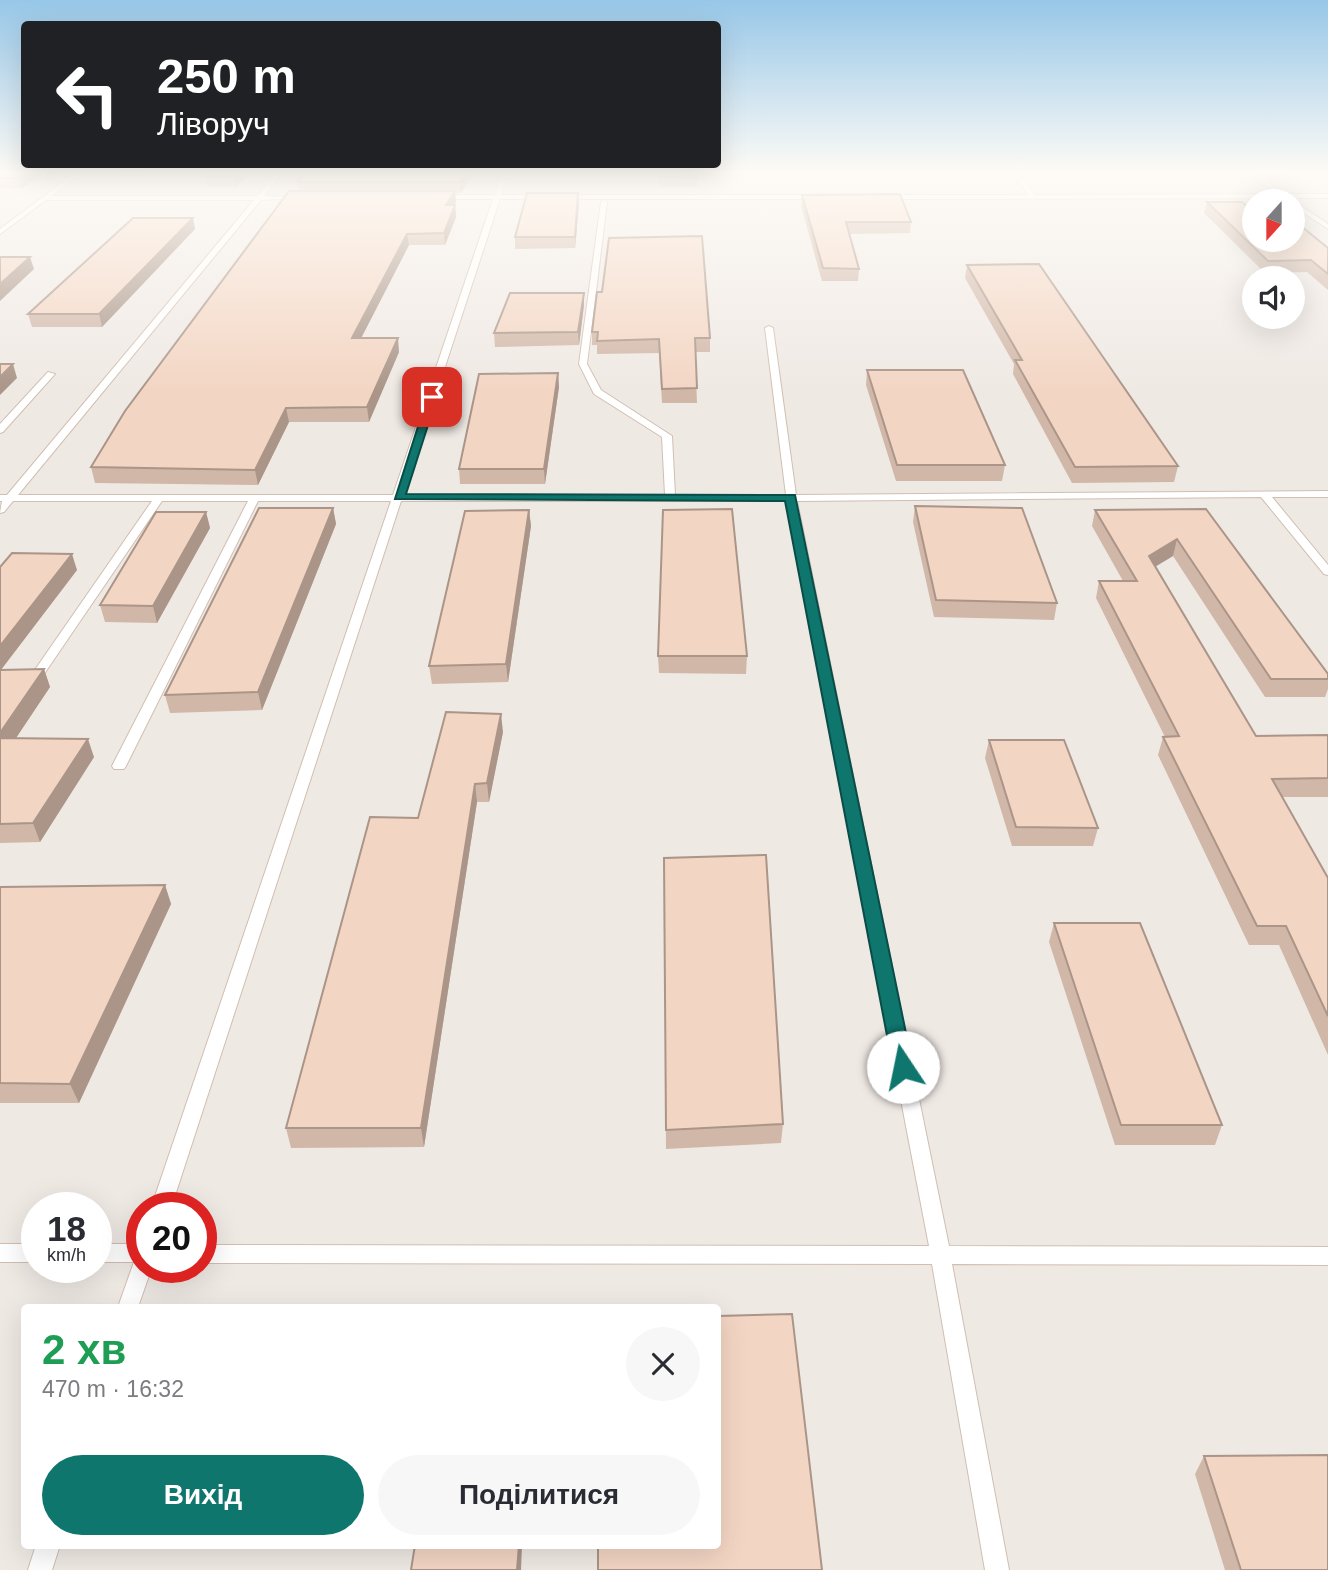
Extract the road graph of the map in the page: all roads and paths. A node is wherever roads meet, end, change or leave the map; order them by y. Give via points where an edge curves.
1 (218, 246) edge
2 (481, 246) edge
3 (598, 246) edge
4 (769, 328) dead end
5 (51, 374) dead end
6 (0, 430) edge
7 (1264, 494) junction
8 (1328, 494) edge
9 (160, 497) junction
10 (255, 497) junction
11 (399, 497) junction
12 (670, 497) junction
13 (5, 498) edge
14 (790, 498) junction
15 (0, 510) edge
16 (1328, 572) edge
17 (38, 674) edge
18 (119, 765) dead end
19 (166, 1192) edge
20 (0, 1253) edge
21 (21, 1253) edge
22 (217, 1254) edge
23 (941, 1256) junction
24 (1328, 1256) edge
25 (136, 1283) edge
26 (129, 1304) edge
27 (47, 1549) edge
28 (40, 1570) edge
29 (997, 1570) edge

1 - 13 lane
2 - 11 lane
3 - 12 lane via 583,364 597,391 667,436
4 - 14 lane
5 - 6 lane
7 - 8 lane
7 - 14 lane
7 - 16 lane
9 - 10 lane
9 - 13 lane
9 - 17 lane
10 - 11 lane
10 - 18 lane
11 - 12 lane
11 - 19 lane
12 - 14 lane
13 - 15 lane
14 - 23 lane
20 - 21 lane
22 - 23 lane
23 - 24 lane
23 - 29 lane
25 - 26 lane
27 - 28 lane

